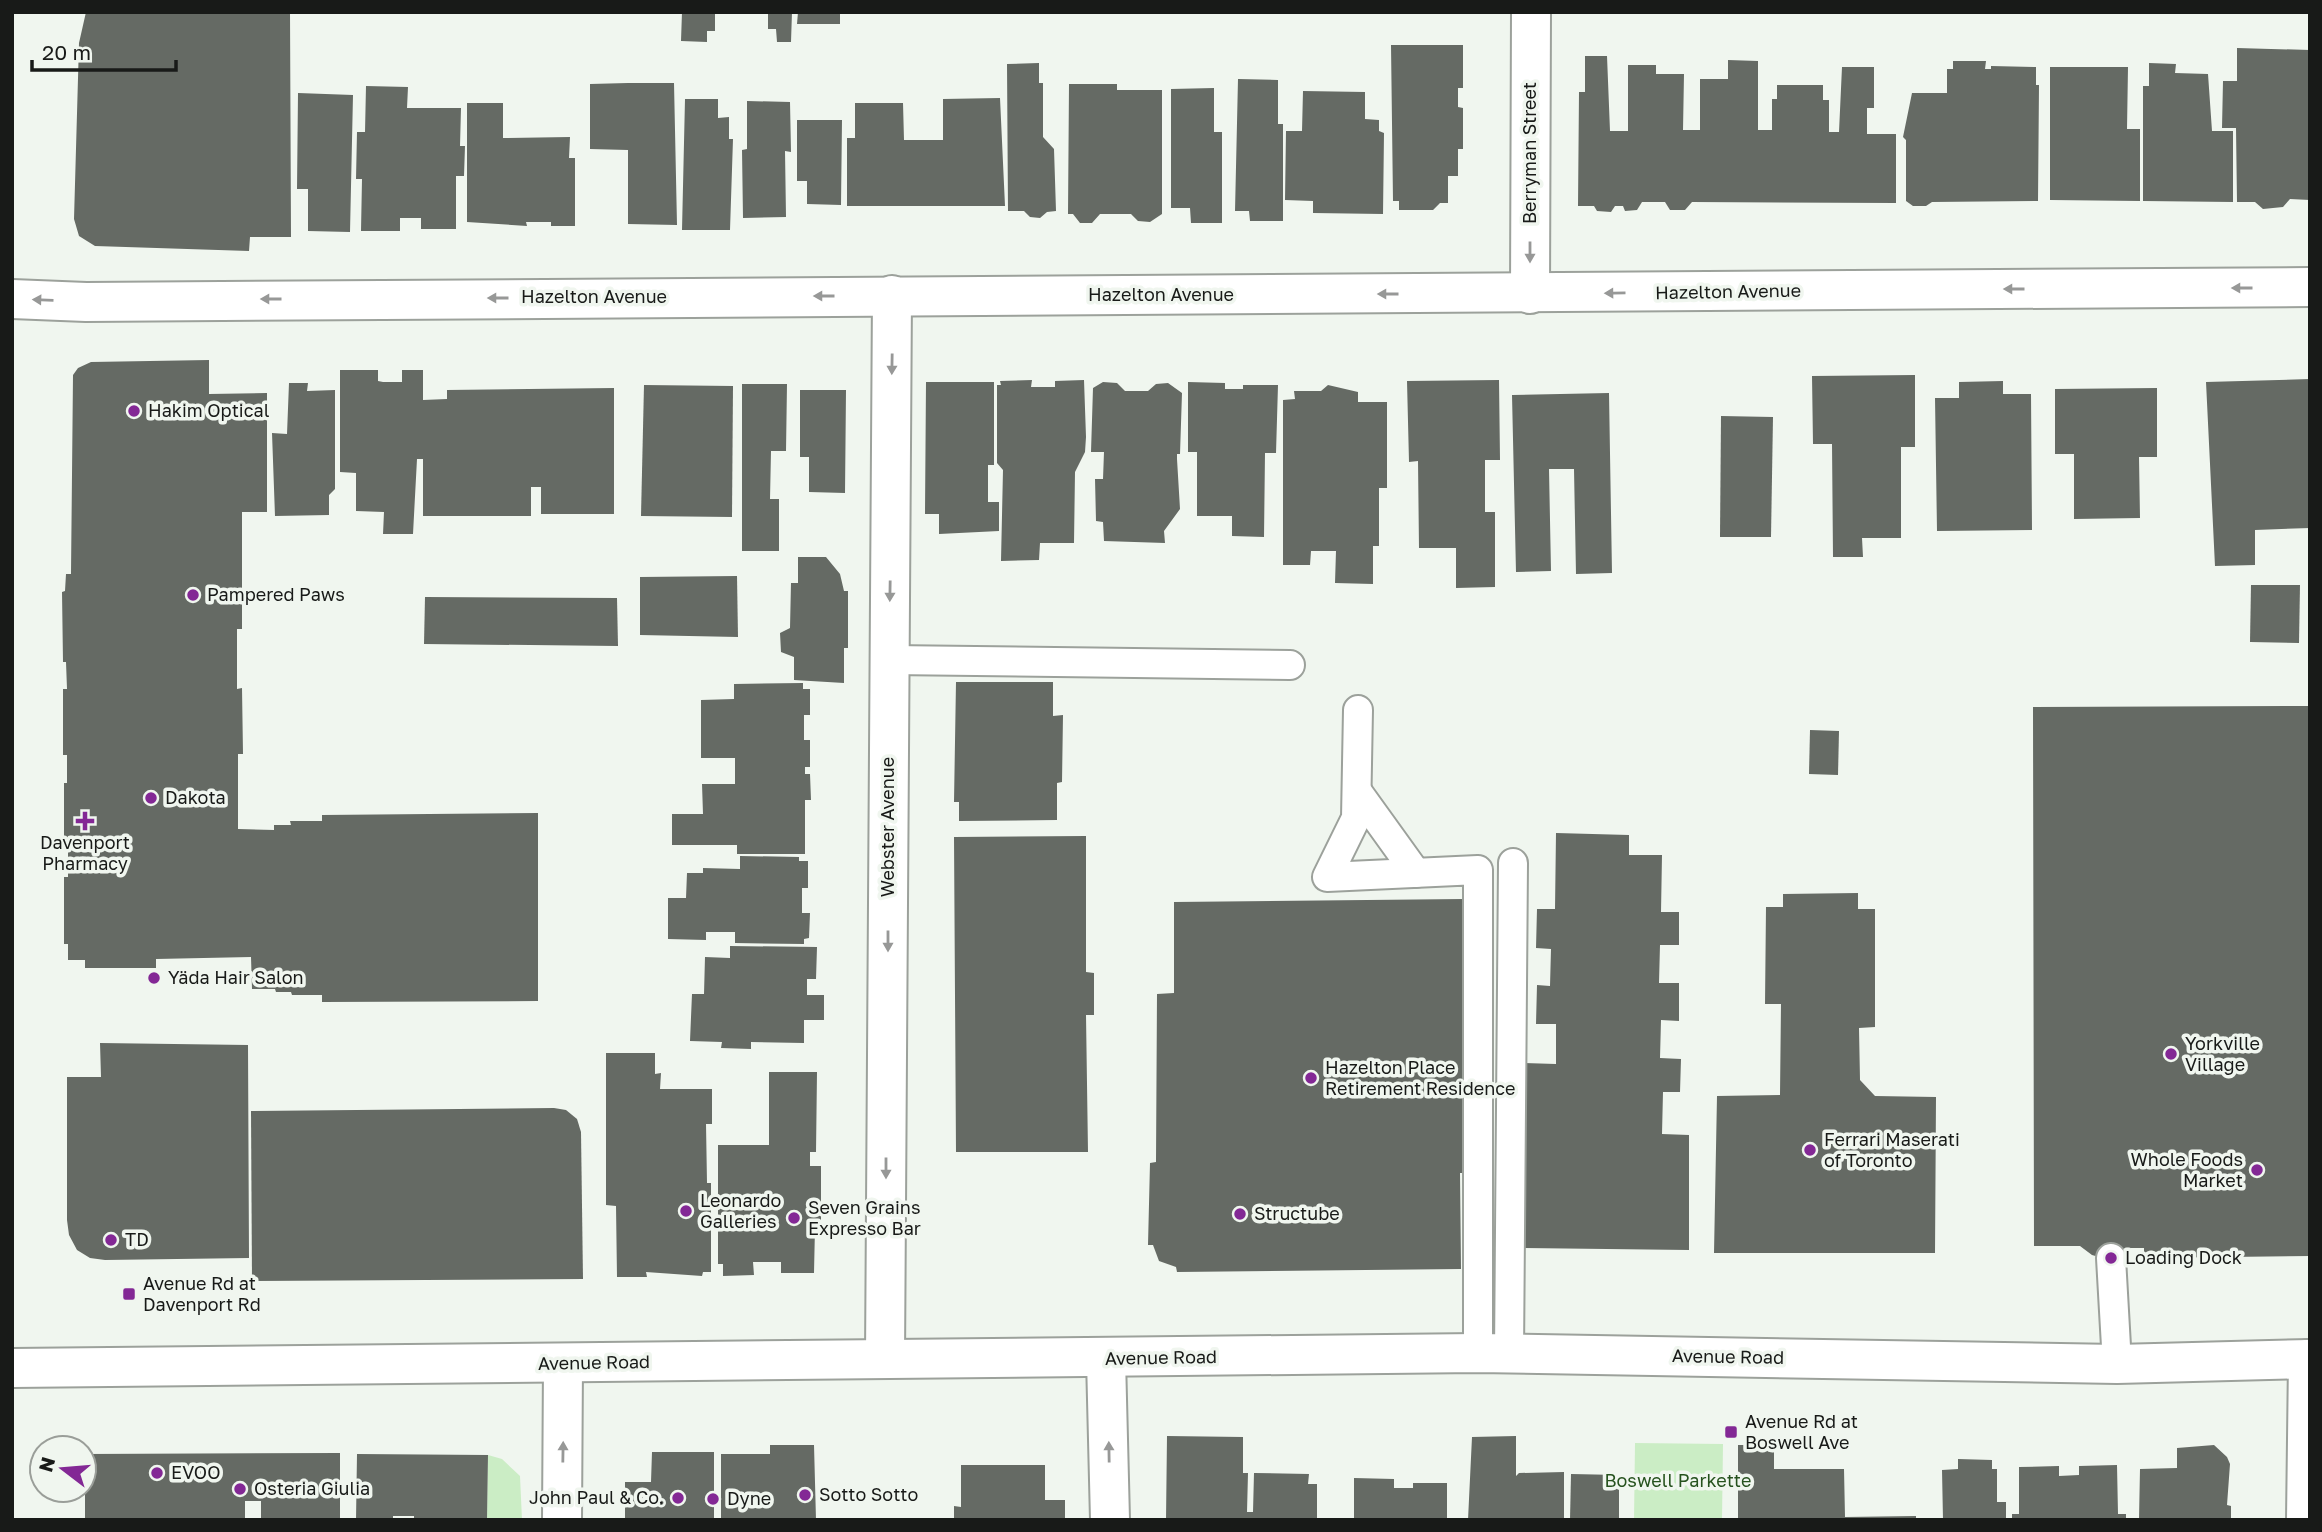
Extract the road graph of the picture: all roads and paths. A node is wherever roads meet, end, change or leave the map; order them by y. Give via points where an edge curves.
1 (1531, 12) edge
2 (2310, 287) edge
3 (1530, 294) junction
4 (892, 295) junction
5 (12, 299) edge
6 (890, 660) junction
7 (1290, 665) dead end
8 (1359, 710) dead end
9 (1357, 791) junction
10 (1513, 863) dead end
11 (1416, 873) junction
12 (2111, 1258) dead end
13 (1494, 1354) junction
14 (885, 1359) junction
15 (1106, 1359) junction
16 (2309, 1359) edge
17 (563, 1364) junction
18 (2117, 1364) junction
19 (12, 1368) edge
20 (562, 1520) edge
21 (1110, 1520) edge
22 (2306, 1520) edge

1 -> 3 street, Berryman Street
2 -> 3 street, Hazelton Avenue
3 -> 4 street, Hazelton Avenue
4 -> 5 street, Hazelton Avenue
4 -> 6 street, Webster Avenue
6 - 7 lane
6 -> 14 street, Webster Avenue
8 - 9 lane
9 - 11 lane
9 - 11 lane via 1356,818 1327,877
10 - 13 lane
11 - 13 lane via 1478,870
12 - 18 lane
13 - 15 street, Avenue Road
13 - 18 street, Avenue Road
14 - 15 street, Avenue Road
14 - 17 street, Avenue Road
21 -> 15 street
16 - 18 street, Avenue Road
16 - 22 street
17 - 19 street, Avenue Road
20 -> 17 street

